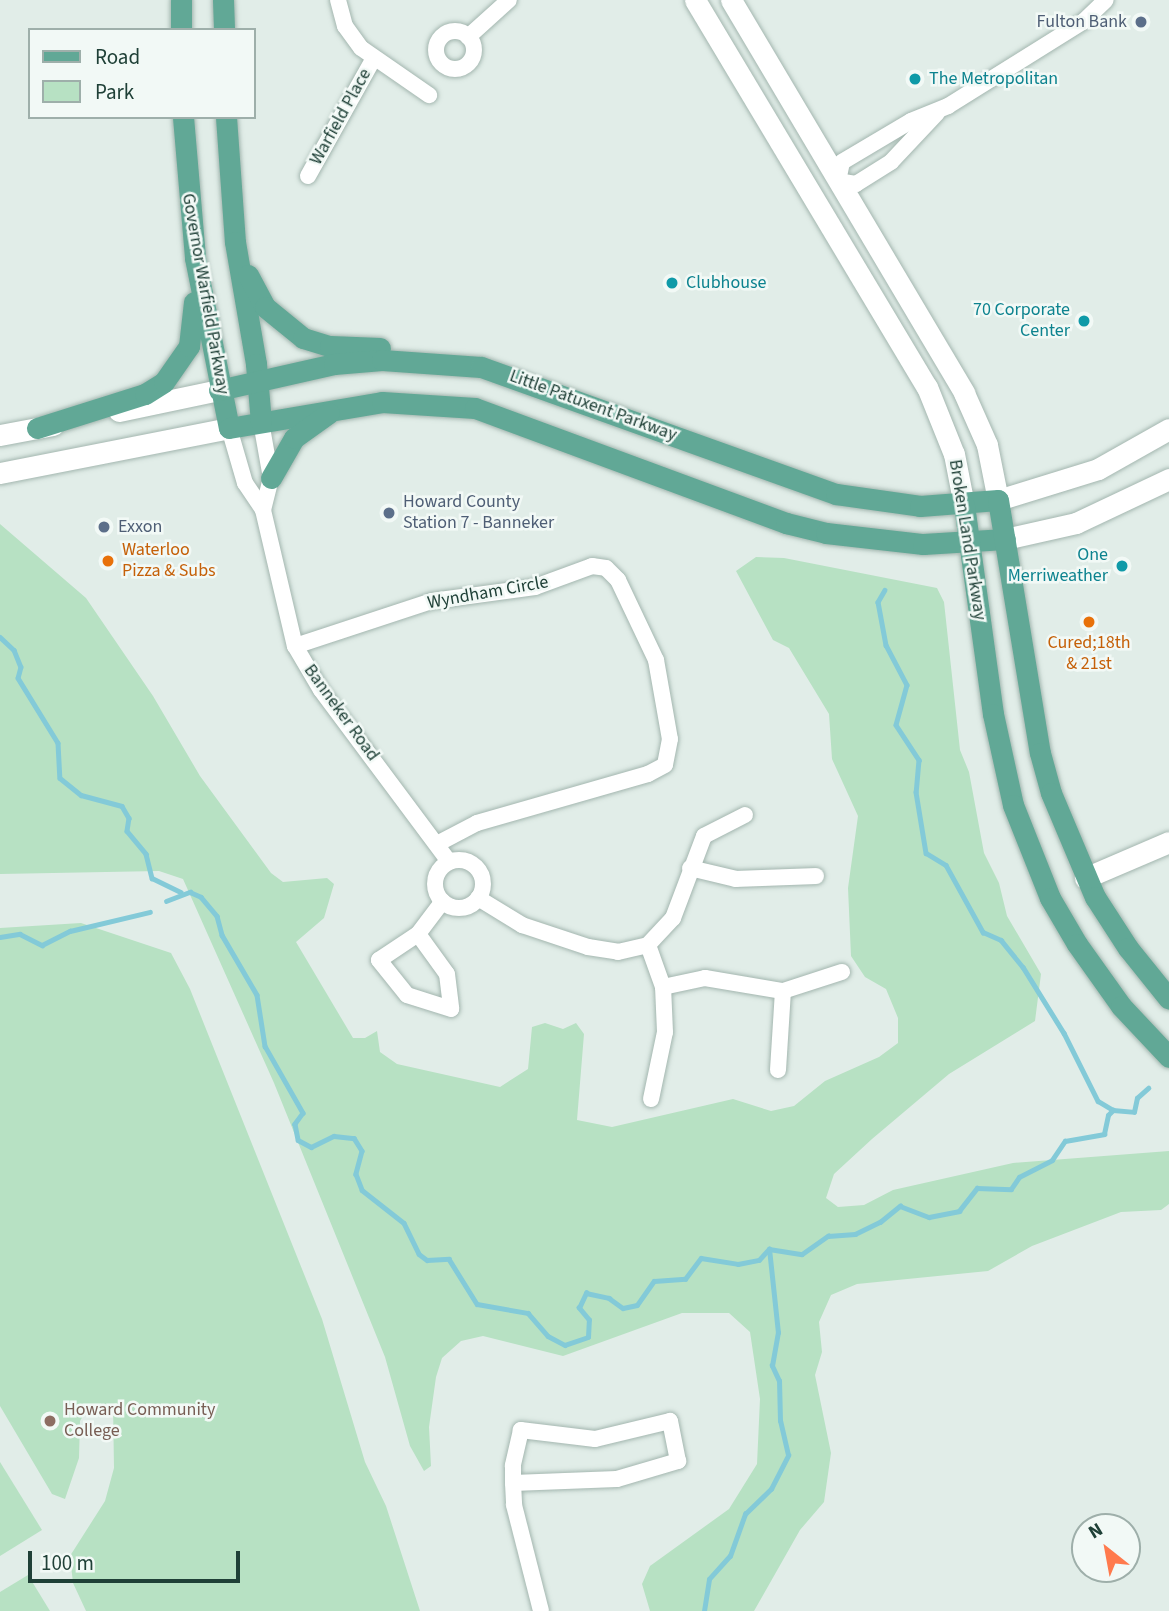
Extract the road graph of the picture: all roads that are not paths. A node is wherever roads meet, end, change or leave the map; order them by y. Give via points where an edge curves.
1 (181, 0) edge
2 (223, 0) edge
3 (338, 0) edge
4 (509, 0) edge
5 (695, 0) edge
6 (731, 0) edge
7 (1106, 0) edge
8 (181, 28) edge
9 (224, 28) edge
10 (468, 37) dead end
11 (374, 58) junction
12 (429, 96) dead end
13 (937, 113) junction
14 (183, 119) edge
15 (226, 119) edge
16 (308, 176) dead end
17 (838, 181) junction
18 (235, 242) junction
19 (195, 258) junction
20 (481, 367) junction
21 (258, 381) junction
22 (219, 390) junction
23 (339, 406) junction
24 (261, 422) junction
25 (37, 428) junction
26 (229, 428) junction
27 (1169, 429) edge
28 (0, 435) edge
29 (0, 473) edge
30 (271, 478) junction
31 (1169, 479) edge
32 (998, 500) junction
33 (964, 505) junction
34 (263, 510) junction
35 (1005, 539) junction
36 (969, 544) junction
37 (295, 646) junction
38 (745, 815) dead end
39 (1169, 842) edge
40 (437, 844) junction
41 (449, 862) junction
42 (690, 868) junction
43 (816, 876) dead end
44 (1085, 878) junction
45 (478, 898) junction
46 (443, 901) junction
47 (418, 934) junction
48 (648, 945) junction
49 (842, 972) dead end
50 (663, 986) junction
51 (783, 991) junction
52 (1169, 999) edge
53 (1169, 1057) edge
54 (778, 1070) dead end
55 (651, 1099) dead end
56 (513, 1483) junction
57 (541, 1611) edge

1 - 8 main road
2 - 9 main road
3 - 11 street, Warfield Place via 352,37
4 - 10 street
5 - 33 street, Broken Land Parkway via 927,387 954,454
6 - 17 street, Broken Land Parkway
7 - 13 street via 1084,20
11 - 12 street, Warfield Place
11 - 16 street, Warfield Place
13 - 17 street via 891,162 856,184
13 - 17 street via 911,121 842,162
14 - 19 main road, Governor Warfield Parkway
15 - 18 main road, Governor Warfield Parkway
17 - 32 street, Broken Land Parkway via 964,393 987,445
18 - 20 main road via 265,307 303,338 338,347 432,352
18 - 21 main road, Governor Warfield Parkway
19 - 22 main road, Governor Warfield Parkway
19 - 25 main road via 193,334 183,358 164,382 145,394
20 - 21 main road, Little Patuxent Parkway via 382,360 334,364
20 - 33 main road, Little Patuxent Parkway via 836,495 880,503
21 - 22 main road, Little Patuxent Parkway
21 - 24 main road, Governor Warfield Parkway
22 - 25 street, Little Patuxent Parkway
22 - 26 main road, Governor Warfield Parkway
23 - 24 main road
23 - 30 main road via 295,438
23 - 36 main road via 426,402 475,408 786,523 876,541
24 - 26 main road
24 - 30 street
25 - 28 street, Little Patuxent Parkway
26 - 29 street
26 - 34 street, Banneker Road via 245,483
27 - 32 street, Little Patuxent Parkway via 1098,469
30 - 34 street
31 - 35 street via 1076,523
32 - 33 main road, Little Patuxent Parkway
32 - 35 main road, Broken Land Parkway
33 - 36 main road, Broken Land Parkway
34 - 37 street, Banneker Road
35 - 36 main road
35 - 44 main road, Broken Land Parkway via 1040,753
36 - 53 main road, Broken Land Parkway via 1001,761 1032,857 1062,919 1096,973
37 - 40 street, Banneker Road via 321,690
37 - 40 street, Wyndham Circle via 432,601 535,587 592,566 606,568 618,580 656,660 670,739 664,765 648,774 477,823
38 - 42 street via 704,836
39 - 44 street
40 - 41 street, Banneker Road
41 - 45 street via 464,860 479,870 483,883
41 - 46 street via 435,883
42 - 43 street via 736,878
42 - 48 street via 673,918
44 - 52 main road, Broken Land Parkway via 1128,948
45 - 46 street via 461,907
45 - 48 street via 522,925 588,947 618,952
46 - 47 street
47 - 47 street via 379,960 407,995 451,1009 447,974
48 - 50 street
49 - 51 street
50 - 51 street via 705,978
50 - 55 street via 665,1032
51 - 54 street
56 - 56 street via 617,1479 678,1461 670,1421 595,1440 521,1430
56 - 57 street via 517,1529

